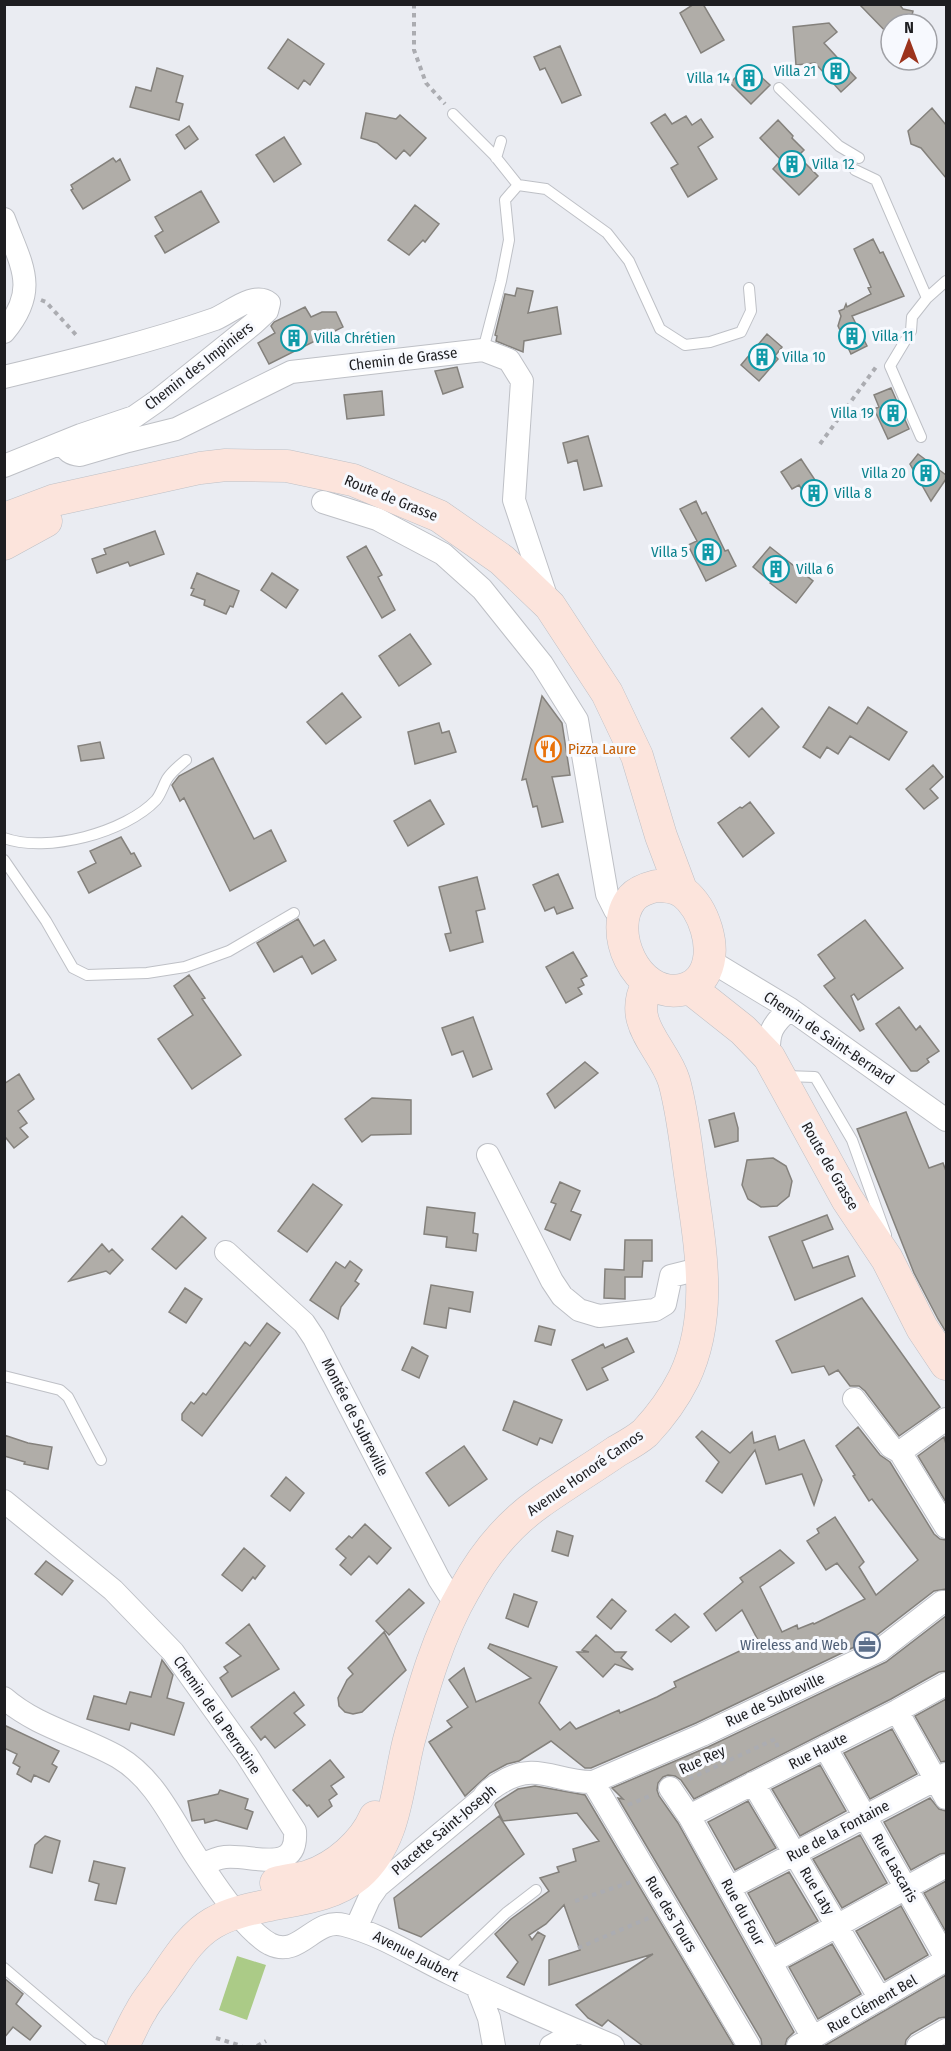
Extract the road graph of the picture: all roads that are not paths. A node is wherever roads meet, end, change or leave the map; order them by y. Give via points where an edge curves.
1 (779, 88) dead end
2 (453, 114) road end
3 (501, 141) dead end
4 (496, 158) junction
5 (859, 158) dead end
6 (855, 170) dead end
7 (518, 185) junction
8 (4, 219) edge
9 (946, 281) edge
10 (749, 288) dead end
11 (927, 298) junction
12 (4, 332) edge
13 (483, 350) junction
14 (4, 377) edge
15 (921, 437) dead end
16 (62, 443) junction
17 (4, 466) edge
18 (4, 481) edge
19 (125, 484) junction
20 (323, 502) dead end
21 (4, 519) edge
22 (4, 543) edge
23 (550, 606) junction
24 (186, 760) dead end
25 (661, 836) junction
26 (4, 838) edge
27 (4, 860) edge
28 (644, 889) junction
29 (682, 892) junction
30 (294, 914) dead end
31 (624, 918) junction
32 (709, 960) junction
33 (648, 983) junction
34 (690, 988) junction
35 (790, 1009) junction
36 (774, 1067) junction
37 (946, 1120) edge
38 (488, 1155) dead end
39 (226, 1252) dead end
40 (703, 1268) junction
41 (946, 1364) edge
42 (4, 1376) edge
43 (854, 1399) dead end
44 (946, 1419) edge
45 (900, 1452) junction
46 (101, 1460) dead end
47 (4, 1501) edge
48 (946, 1527) edge
49 (458, 1602) junction
50 (946, 1602) edge
51 (946, 1684) edge
52 (4, 1698) edge
53 (897, 1711) junction
54 (825, 1746) junction
55 (593, 1782) junction
56 (753, 1783) junction
57 (943, 1784) edge
58 (670, 1788) road end
59 (689, 1816) junction
60 (865, 1816) junction
61 (795, 1853) junction
62 (202, 1865) junction
63 (946, 1866) edge
64 (729, 1888) junction
65 (907, 1888) junction
66 (536, 1890) dead end
67 (230, 1904) junction
68 (838, 1925) junction
69 (356, 1928) junction
70 (946, 1959) edge
71 (771, 1962) junction
72 (4, 1968) edge
73 (445, 1971) junction
74 (477, 1987) junction
75 (880, 1999) junction
76 (946, 2030) edge
77 (578, 2031) junction
78 (806, 2042) edge
79 (100, 2046) edge
80 (123, 2046) edge
81 (494, 2046) edge
82 (551, 2046) edge
83 (613, 2046) edge
84 (749, 2046) edge
85 (918, 2046) edge

1 - 5 lane via 839,146
2 - 4 lane
3 - 4 lane
4 - 7 lane
6 - 11 lane via 876,180
7 - 10 lane via 546,189 607,233 629,261 660,329 685,345 741,332 751,310
7 - 13 lane via 504,200 509,240
8 - 12 street via 25,276 25,296 16,318
9 - 11 lane
11 - 15 lane via 912,317 911,331 890,366
13 - 16 street, Chemin de Grasse via 291,372 176,429 80,455 67,451
13 - 23 street via 509,360 522,381 514,500
14 - 16 street, Chemin des Impiniers via 120,350 217,318 255,298 269,303 254,324 134,417
16 - 17 street, Chemin des Impiniers
16 - 18 street, Chemin des Impiniers via 41,462
19 - 21 main road, Route de Grasse via 55,500
19 - 22 main road, Route de Grasse
19 - 23 main road, Route de Grasse via 226,465 287,466 353,480 439,516 502,560
20 - 31 street, Route de Grasse via 377,519 443,554 482,589 542,664 577,720 607,894
23 - 25 main road, Route de Grasse via 607,693 637,756
24 - 26 lane via 174,770 156,800 124,823 70,840 39,843
25 - 28 main road, Route de Grasse via 656,864
25 - 29 main road, Route de Grasse
27 - 30 lane via 73,968 87,975 185,967 229,951
28 - 29 main road via 669,886
28 - 31 main road via 633,897
29 - 32 main road via 699,912 706,930
31 - 33 main road via 624,941 630,959
32 - 34 main road via 700,980
32 - 35 street, Chemin de Saint-Bernard
33 - 34 main road via 674,991
33 - 40 main road, Avenue Honoré Camos via 641,1014 645,1029 673,1079 684,1129
34 - 36 main road, Route de Grasse via 743,1030
35 - 36 street via 779,1018 768,1039
35 - 37 street, Chemin de Saint-Bernard
36 - 41 main road, Route de Grasse
38 - 40 street via 552,1281 579,1310 599,1316 655,1310 665,1305 671,1276
39 - 49 street, Montée de Subreville via 304,1323 314,1338 439,1579
40 - 49 main road, Avenue Honoré Camos via 699,1335 693,1358 673,1398 644,1434 536,1505 504,1535 479,1565
42 - 46 lane via 60,1390 68,1397
43 - 45 street via 891,1447
44 - 45 street
45 - 48 street
47 - 62 street, Chemin de la Perrotine via 113,1590 173,1652 295,1831 293,1851 283,1859 226,1857
49 - 67 main road, Avenue Honoré Camos via 441,1640 409,1742 360,1842 329,1867 310,1875 242,1889
50 - 55 street, Rue de Subreville via 880,1650
51 - 53 street, Rue Haute
52 - 62 street via 37,1720 131,1767 153,1790
53 - 54 street, Rue Haute
53 - 57 street
54 - 56 street, Rue Haute
54 - 60 street, Rue Lascaris
55 - 69 street, Placette Saint-Joseph via 534,1772 513,1775 486,1791 482,1799 378,1886
55 - 84 street, Rue des Tours
56 - 59 street, Rue Haute
56 - 61 street, Rue Laty
57 - 60 street, Rue de la Fontaine
58 - 59 street, Rue du Four
59 - 64 street, Rue du Four
60 - 61 street, Rue de la Fontaine
60 - 65 street, Rue Lascaris
61 - 64 street, Rue de la Fontaine
61 - 68 street, Rue Laty
62 - 67 street
63 - 65 street
64 - 71 street, Rue du Four
65 - 68 street
65 - 70 street, Rue Lascaris
66 - 73 lane
67 - 69 street, Avenue Jaubert via 254,1933 279,1947 296,1945 329,1924
67 - 80 main road, Avenue Honoré Camos via 201,1907 167,1945
68 - 71 street
68 - 75 street, Rue Laty
69 - 73 street, Avenue Jaubert
70 - 75 street, Rue Clément Bel
71 - 78 street, Rue du Four
72 - 79 lane
73 - 74 street, Avenue Jaubert
74 - 77 street, Avenue Jaubert
74 - 81 street
75 - 78 street, Rue Clément Bel
76 - 85 street
77 - 82 street
77 - 83 street, Avenue Jaubert

